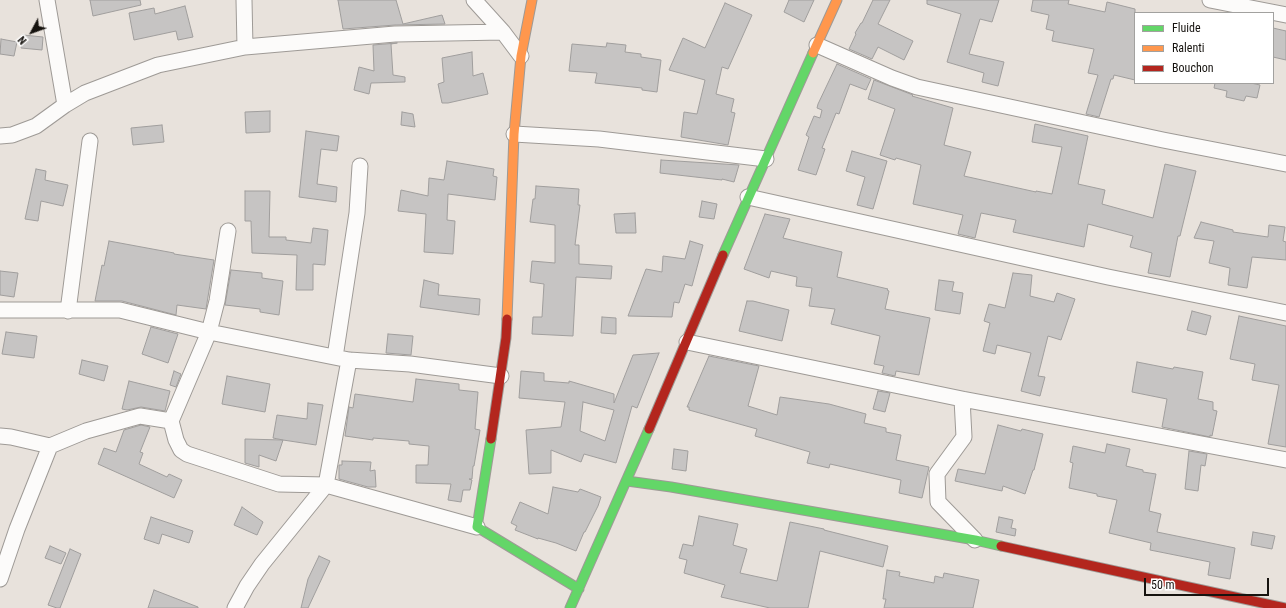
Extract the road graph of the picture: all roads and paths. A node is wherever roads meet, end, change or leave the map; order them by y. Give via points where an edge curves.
1 (47, 0) edge
2 (244, 0) edge
3 (474, 0) edge
4 (532, 0) edge
5 (837, 0) edge
6 (1210, 0) edge
7 (1271, 12) edge
8 (1274, 13) edge
9 (1286, 15) edge
10 (503, 32) junction
11 (817, 45) junction
12 (245, 47) junction
13 (521, 56) junction
14 (65, 105) junction
15 (514, 134) junction
16 (0, 136) edge
17 (90, 141) dead end
18 (766, 159) junction
19 (1286, 164) edge
20 (360, 166) dead end
21 (748, 197) junction
22 (228, 231) dead end
23 (0, 310) edge
24 (68, 311) junction
25 (1286, 313) edge
26 (208, 332) junction
27 (687, 342) junction
28 (342, 358) junction
29 (501, 376) junction
30 (962, 399) junction
31 (171, 421) junction
32 (0, 436) edge
33 (50, 446) junction
34 (1286, 460) edge
35 (627, 481) junction
36 (326, 485) junction
37 (477, 527) junction
38 (975, 540) junction
39 (0, 579) edge
40 (578, 589) junction
41 (234, 608) edge
42 (570, 608) edge
43 (1285, 608) edge

1 - 14 street
2 - 12 street
3 - 10 street
4 - 13 main road
5 - 11 main road
6 - 7 street
8 - 9 street
10 - 12 street via 395,34
10 - 13 street
11 - 18 main road
11 - 19 street via 916,87
12 - 14 street via 158,65 85,93
13 - 15 main road
14 - 16 street via 36,126 12,135
15 - 18 street via 598,138
15 - 29 main road via 508,301
17 - 24 street
18 - 21 main road
20 - 28 street
21 - 25 street via 1108,278
21 - 27 main road
22 - 26 street via 217,300
23 - 24 street
24 - 26 street via 120,310
26 - 28 street
26 - 31 street
27 - 30 street
27 - 35 main road
28 - 29 street
28 - 36 street
29 - 37 main road
30 - 34 street
30 - 38 street via 964,437 937,474 938,502
31 - 33 street via 140,416 86,431
31 - 36 street via 176,440 181,450 187,454 280,484
32 - 33 street
33 - 39 street
35 - 38 main road
35 - 40 main road
36 - 37 street
36 - 41 street via 262,564
37 - 40 main road
38 - 43 main road
40 - 42 main road

